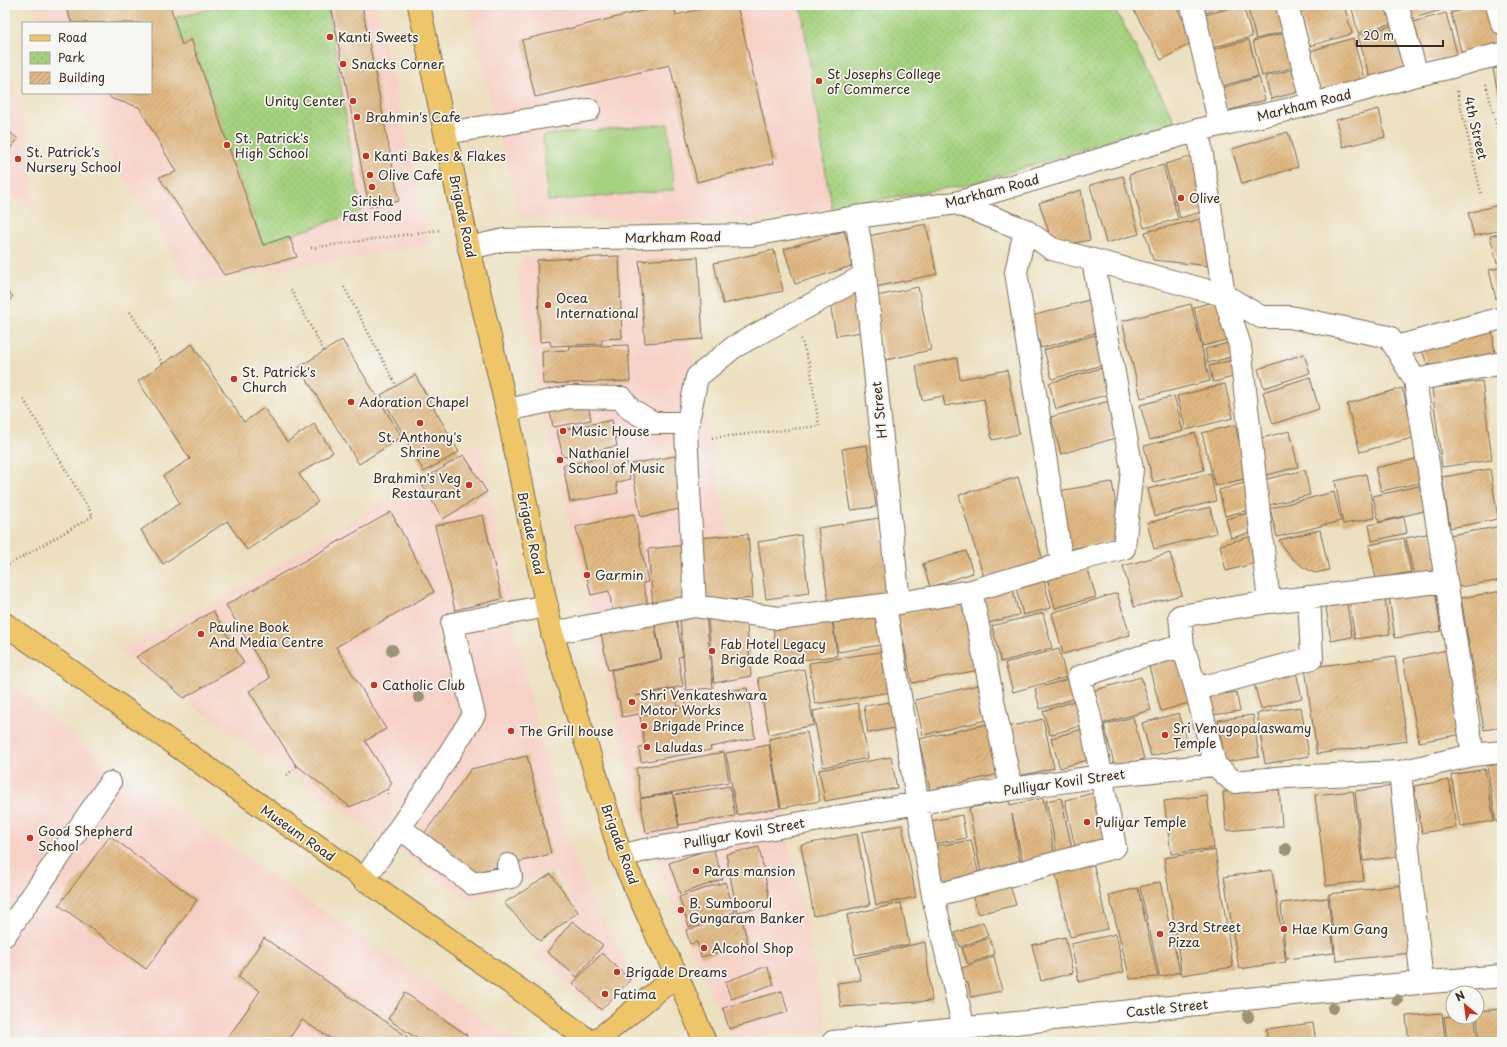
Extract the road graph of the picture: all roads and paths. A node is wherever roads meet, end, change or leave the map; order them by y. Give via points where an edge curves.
1 (419, 5) edge
2 (1192, 5) edge
3 (1287, 5) edge
4 (1397, 5) edge
5 (1497, 5) edge
6 (1502, 23) edge
7 (1502, 54) edge
8 (1480, 59) junction
9 (1452, 67) junction
10 (1417, 75) junction
11 (1313, 104) junction
12 (589, 110) dead end
13 (1220, 125) junction
14 (1198, 130) junction
15 (446, 133) junction
16 (1502, 148) edge
17 (1481, 194) dead end
18 (956, 203) junction
19 (856, 217) junction
20 (464, 226) junction
21 (1025, 230) junction
22 (310, 248) dead end
23 (469, 248) junction
24 (1093, 261) junction
25 (865, 275) junction
26 (344, 287) dead end
27 (291, 290) dead end
28 (1224, 295) junction
29 (130, 312) dead end
30 (792, 316) junction
31 (1502, 318) edge
32 (1396, 347) junction
33 (324, 351) dead end
34 (1502, 363) edge
35 (163, 364) dead end
36 (1415, 380) junction
37 (396, 385) dead end
38 (24, 400) dead end
39 (507, 410) junction
40 (687, 432) junction
41 (1062, 564) junction
42 (5, 567) edge
43 (1446, 581) junction
44 (971, 591) junction
45 (1309, 597) junction
46 (1269, 602) junction
47 (892, 604) junction
48 (547, 606) junction
49 (695, 606) junction
50 (5, 624) edge
51 (552, 633) junction
52 (1183, 646) junction
53 (1196, 689) junction
54 (1502, 752) edge
55 (1473, 755) junction
56 (1215, 765) junction
57 (297, 766) dead end
58 (1400, 772) junction
59 (287, 775) dead end
60 (1102, 776) junction
61 (110, 783) dead end
62 (1011, 789) junction
63 (918, 803) junction
64 (400, 828) junction
65 (621, 856) junction
66 (508, 865) dead end
67 (364, 880) junction
68 (933, 896) junction
69 (5, 935) edge
70 (677, 975) junction
71 (1502, 976) edge
72 (1422, 983) junction
73 (964, 1029) junction
74 (591, 1042) edge
75 (595, 1042) edge
76 (705, 1042) edge
77 (833, 1042) edge

1 - 15 main road, Brigade Road
2 - 13 street
3 - 11 street
4 - 10 street
5 - 6 street
7 - 8 street, Markham Road
8 - 9 street, Markham Road
8 - 16 path
9 - 10 street, Markham Road
9 - 17 path, 4th Street
10 - 11 street, Markham Road
11 - 13 street, Markham Road
12 - 15 street
13 - 14 street, Markham Road
14 - 18 street, Markham Road
14 - 28 street
15 - 20 main road, Brigade Road
18 - 19 street, Markham Road
18 - 21 street
19 - 23 street, Markham Road via 752,235 504,240
19 - 25 street, H1 Street
20 - 22 path
20 - 23 main road, Brigade Road
21 - 24 street via 1052,249
21 - 41 street via 1016,272
23 - 39 main road, Brigade Road
24 - 28 street
24 - 41 street via 1132,469 1124,548
25 - 30 street
25 - 47 street, H1 Street
26 - 37 path
27 - 33 path
28 - 32 street via 1261,316 1290,317 1389,337
28 - 46 street via 1240,346
29 - 35 path
30 - 40 street via 734,347 697,377
30 - 40 path via 810,366 819,426
31 - 32 street
32 - 36 street
34 - 36 street
36 - 43 street
38 - 42 path via 93,516
39 - 40 street via 569,397 622,398 630,408 654,423
39 - 48 main road, Brigade Road
40 - 49 street
41 - 44 street
43 - 45 street
43 - 55 street
44 - 47 street
44 - 62 street
45 - 46 street
45 - 53 street via 1312,658
46 - 52 street via 1180,616
47 - 49 street via 779,618
47 - 63 street, H1 Street
48 - 51 main road, Brigade Road
48 - 64 street via 452,624 474,715
49 - 51 street
50 - 67 main road, Museum Road
51 - 65 main road, Brigade Road
52 - 53 street
52 - 60 street via 1079,676
53 - 56 street
54 - 55 street
55 - 58 street
56 - 58 street via 1234,782
56 - 60 street, Pulliyar Kovil Street
57 - 59 path
58 - 72 street
60 - 62 street, Pulliyar Kovil Street
60 - 68 street via 1115,847
61 - 69 street
62 - 63 street, Pulliyar Kovil Street
63 - 65 street, Pulliyar Kovil Street
63 - 68 street, H1 Street
64 - 66 street via 473,884 511,877
64 - 67 street
65 - 70 main road, Brigade Road
67 - 74 main road, Museum Road
68 - 73 street, H1 Street
70 - 75 main road
70 - 76 main road, Brigade Road
71 - 72 street, Castle Street
72 - 73 street, Castle Street
73 - 77 street, Castle Street

